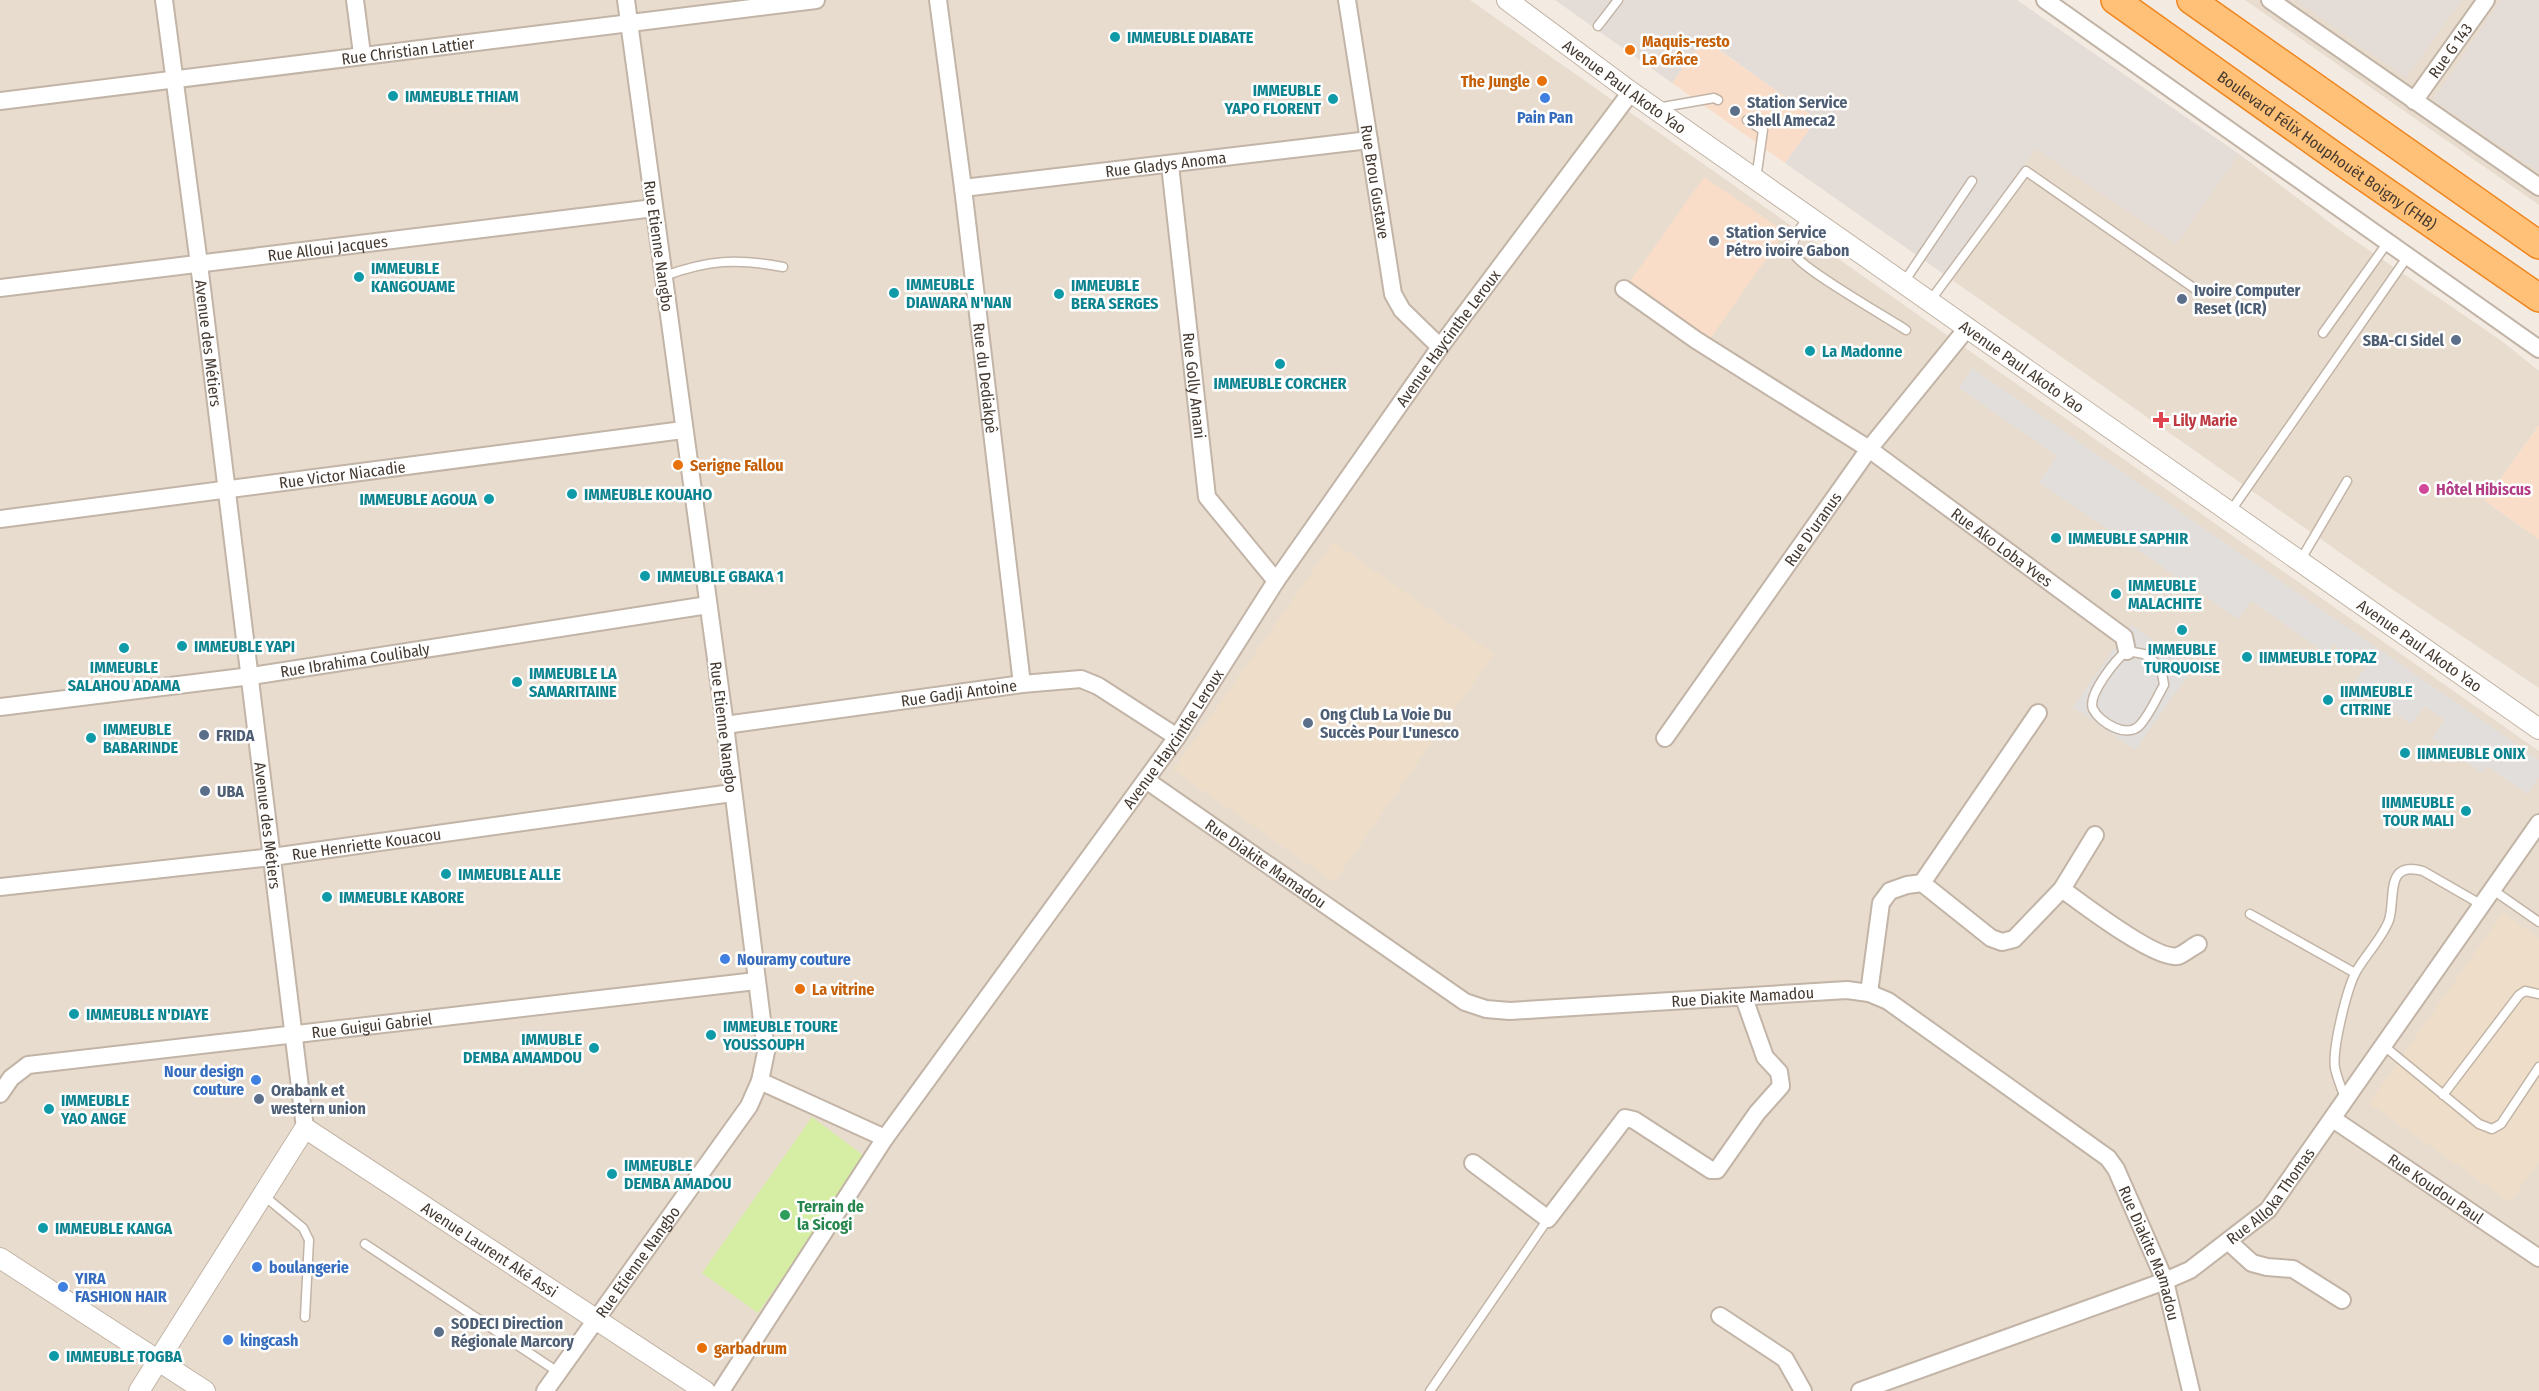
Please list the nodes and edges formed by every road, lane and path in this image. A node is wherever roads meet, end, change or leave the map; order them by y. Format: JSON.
{"nodes":[{"id":1,"x":164,"y":0,"type":"edge"},
{"id":2,"x":355,"y":0,"type":"edge"},
{"id":3,"x":626,"y":0,"type":"edge"},
{"id":4,"x":816,"y":0,"type":"edge"},
{"id":5,"x":938,"y":0,"type":"edge"},
{"id":6,"x":1347,"y":0,"type":"edge"},
{"id":7,"x":1507,"y":0,"type":"edge"},
{"id":8,"x":1618,"y":0,"type":"edge"},
{"id":9,"x":2044,"y":0,"type":"edge"},
{"id":10,"x":2115,"y":0,"type":"edge"},
{"id":11,"x":2191,"y":0,"type":"edge"},
{"id":12,"x":2270,"y":0,"type":"edge"},
{"id":13,"x":2486,"y":0,"type":"edge"},
{"id":14,"x":629,"y":23,"type":"junction"},
{"id":15,"x":1598,"y":26,"type":"dead end"},
{"id":16,"x":362,"y":54,"type":"junction"},
{"id":17,"x":174,"y":78,"type":"junction"},
{"id":18,"x":1631,"y":92,"type":"junction"},
{"id":19,"x":1718,"y":100,"type":"dead end"},
{"id":20,"x":0,"y":101,"type":"edge"},
{"id":21,"x":2414,"y":101,"type":"junction"},
{"id":22,"x":1655,"y":109,"type":"junction"},
{"id":23,"x":1747,"y":120,"type":"dead end"},
{"id":24,"x":1369,"y":140,"type":"junction"},
{"id":25,"x":1170,"y":165,"type":"junction"},
{"id":26,"x":1756,"y":180,"type":"junction"},
{"id":27,"x":1972,"y":180,"type":"dead end"},
{"id":28,"x":2539,"y":187,"type":"edge"},
{"id":29,"x":963,"y":188,"type":"junction"},
{"id":30,"x":654,"y":208,"type":"junction"},
{"id":31,"x":1808,"y":216,"type":"junction"},
{"id":32,"x":2388,"y":243,"type":"junction"},
{"id":33,"x":2539,"y":245,"type":"edge"},
{"id":34,"x":2408,"y":256,"type":"junction"},
{"id":35,"x":199,"y":264,"type":"junction"},
{"id":36,"x":783,"y":267,"type":"dead end"},
{"id":37,"x":663,"y":276,"type":"junction"},
{"id":38,"x":1904,"y":283,"type":"junction"},
{"id":39,"x":0,"y":288,"type":"edge"},
{"id":40,"x":1624,"y":289,"type":"dead end"},
{"id":41,"x":2198,"y":291,"type":"dead end"},
{"id":42,"x":2539,"y":298,"type":"edge"},
{"id":43,"x":1930,"y":301,"type":"junction"},
{"id":44,"x":1968,"y":327,"type":"junction"},
{"id":45,"x":1906,"y":330,"type":"dead end"},
{"id":46,"x":2323,"y":333,"type":"dead end"},
{"id":47,"x":1440,"y":347,"type":"junction"},
{"id":48,"x":2539,"y":349,"type":"edge"},
{"id":49,"x":683,"y":430,"type":"junction"},
{"id":50,"x":1869,"y":449,"type":"junction"},
{"id":51,"x":2347,"y":482,"type":"dead end"},
{"id":52,"x":226,"y":489,"type":"junction"},
{"id":53,"x":2230,"y":512,"type":"junction"},
{"id":54,"x":0,"y":519,"type":"edge"},
{"id":55,"x":2299,"y":561,"type":"junction"},
{"id":56,"x":1276,"y":581,"type":"junction"},
{"id":57,"x":708,"y":605,"type":"junction"},
{"id":58,"x":2127,"y":651,"type":"junction"},
{"id":59,"x":251,"y":676,"type":"junction"},
{"id":60,"x":1022,"y":684,"type":"junction"},
{"id":61,"x":0,"y":707,"type":"edge"},
{"id":62,"x":2038,"y":713,"type":"dead end"},
{"id":63,"x":725,"y":725,"type":"junction"},
{"id":64,"x":2539,"y":729,"type":"edge"},
{"id":65,"x":1177,"y":736,"type":"junction"},
{"id":66,"x":1665,"y":738,"type":"dead end"},
{"id":67,"x":1146,"y":780,"type":"junction"},
{"id":68,"x":732,"y":793,"type":"junction"},
{"id":69,"x":2539,"y":823,"type":"edge"},
{"id":70,"x":2095,"y":835,"type":"dead end"},
{"id":71,"x":272,"y":857,"type":"junction"},
{"id":72,"x":1922,"y":883,"type":"junction"},
{"id":73,"x":0,"y":887,"type":"edge"},
{"id":74,"x":2062,"y":889,"type":"junction"},
{"id":75,"x":2493,"y":890,"type":"junction"},
{"id":76,"x":2482,"y":905,"type":"junction"},
{"id":77,"x":2250,"y":914,"type":"dead end"},
{"id":78,"x":2539,"y":921,"type":"edge"},
{"id":79,"x":2198,"y":944,"type":"dead end"},
{"id":80,"x":2355,"y":973,"type":"junction"},
{"id":81,"x":756,"y":981,"type":"junction"},
{"id":82,"x":1869,"y":993,"type":"junction"},
{"id":83,"x":2539,"y":994,"type":"edge"},
{"id":84,"x":1744,"y":998,"type":"junction"},
{"id":85,"x":294,"y":1035,"type":"junction"},
{"id":86,"x":2384,"y":1046,"type":"junction"},
{"id":87,"x":2539,"y":1067,"type":"edge"},
{"id":88,"x":760,"y":1081,"type":"junction"},
{"id":89,"x":0,"y":1094,"type":"edge"},
{"id":90,"x":2443,"y":1095,"type":"junction"},
{"id":91,"x":2346,"y":1101,"type":"junction"},
{"id":92,"x":2333,"y":1119,"type":"junction"},
{"id":93,"x":305,"y":1128,"type":"junction"},
{"id":94,"x":885,"y":1138,"type":"junction"},
{"id":95,"x":1473,"y":1163,"type":"dead end"},
{"id":96,"x":262,"y":1195,"type":"junction"},
{"id":97,"x":1548,"y":1220,"type":"junction"},
{"id":98,"x":2229,"y":1242,"type":"junction"},
{"id":99,"x":365,"y":1244,"type":"dead end"},
{"id":100,"x":0,"y":1258,"type":"edge"},
{"id":101,"x":2539,"y":1258,"type":"edge"},
{"id":102,"x":2165,"y":1281,"type":"junction"},
{"id":103,"x":2342,"y":1300,"type":"dead end"},
{"id":104,"x":1720,"y":1316,"type":"dead end"},
{"id":105,"x":305,"y":1317,"type":"dead end"},
{"id":106,"x":598,"y":1318,"type":"junction"},
{"id":107,"x":157,"y":1360,"type":"junction"},
{"id":108,"x":558,"y":1372,"type":"junction"},
{"id":109,"x":139,"y":1391,"type":"edge"},
{"id":110,"x":205,"y":1391,"type":"edge"},
{"id":111,"x":545,"y":1391,"type":"edge"},
{"id":112,"x":705,"y":1391,"type":"edge"},
{"id":113,"x":721,"y":1391,"type":"edge"},
{"id":114,"x":1430,"y":1391,"type":"edge"},
{"id":115,"x":1803,"y":1391,"type":"edge"},
{"id":116,"x":1860,"y":1391,"type":"edge"},
{"id":117,"x":2192,"y":1391,"type":"edge"}],
"edges":[{"from":1,"to":17,"type":"street","name":"Avenue des Métiers"},
{"from":2,"to":16,"type":"street"},
{"from":3,"to":14,"type":"street","name":"Rue Etienne Nangbo"},
{"from":4,"to":14,"type":"street","name":"Rue Christian Lattier"},
{"from":5,"to":29,"type":"street","name":"Rue du Dediakpê"},
{"from":6,"to":24,"type":"street","name":"Rue Brou Gustave"},
{"from":7,"to":18,"type":"street","name":"Avenue Paul Akoto Yao"},
{"from":8,"to":15,"type":"lane"},
{"from":9,"to":32,"type":"street"},
{"from":10,"to":42,"type":"highway","name":"Boulevard Félix Houphouët Boigny (FHB)"},
{"from":11,"to":33,"type":"highway"},
{"from":12,"to":21,"type":"street"},
{"from":13,"to":21,"type":"street","name":"Rue G 143"},
{"from":14,"to":16,"type":"street","name":"Rue Christian Lattier"},
{"from":14,"to":30,"type":"street","name":"Rue Etienne Nangbo"},
{"from":16,"to":17,"type":"street","name":"Rue Christian Lattier"},
{"from":17,"to":20,"type":"street","name":"Rue Christian Lattier"},
{"from":17,"to":35,"type":"street","name":"Avenue des Métiers"},
{"from":18,"to":22,"type":"street","name":"Avenue Paul Akoto Yao"},
{"from":18,"to":47,"type":"street","name":"Avenue Haycinthe Leroux"},
{"from":19,"to":22,"type":"lane"},
{"from":21,"to":28,"type":"street"},
{"from":22,"to":26,"type":"street","name":"Avenue Paul Akoto Yao"},
{"from":23,"to":26,"type":"lane"},
{"from":24,"to":25,"type":"street","name":"Rue Gladys Anoma"},
{"from":24,"to":47,"type":"street","name":"Rue Brou Gustave"},
{"from":25,"to":29,"type":"street","name":"Rue Gladys Anoma"},
{"from":25,"to":56,"type":"street","name":"Rue Golly Amani"},
{"from":26,"to":31,"type":"street","name":"Avenue Paul Akoto Yao"},
{"from":27,"to":38,"type":"lane"},
{"from":29,"to":60,"type":"street","name":"Rue du Dediakpê"},
{"from":30,"to":35,"type":"street","name":"Rue Alloui Jacques"},
{"from":30,"to":37,"type":"street","name":"Rue Etienne Nangbo"},
{"from":31,"to":38,"type":"street","name":"Avenue Paul Akoto Yao"},
{"from":31,"to":45,"type":"lane"},
{"from":32,"to":34,"type":"street"},
{"from":32,"to":46,"type":"lane"},
{"from":34,"to":48,"type":"street"},
{"from":34,"to":53,"type":"lane"},
{"from":35,"to":39,"type":"street","name":"Rue Alloui Jacques"},
{"from":35,"to":52,"type":"street","name":"Avenue des Métiers"},
{"from":36,"to":37,"type":"lane"},
{"from":37,"to":49,"type":"street","name":"Rue Etienne Nangbo"},
{"from":38,"to":43,"type":"street","name":"Avenue Paul Akoto Yao"},
{"from":40,"to":50,"type":"street","name":"Rue Ako Loba Yves"},
{"from":41,"to":43,"type":"lane"},
{"from":43,"to":44,"type":"street","name":"Avenue Paul Akoto Yao"},
{"from":44,"to":50,"type":"street","name":"Rue D'uranus"},
{"from":44,"to":53,"type":"street","name":"Avenue Paul Akoto Yao"},
{"from":47,"to":56,"type":"street","name":"Avenue Haycinthe Leroux"},
{"from":49,"to":52,"type":"street","name":"Rue Victor Niacadie"},
{"from":49,"to":57,"type":"street","name":"Rue Etienne Nangbo"},
{"from":50,"to":58,"type":"street","name":"Rue Ako Loba Yves"},
{"from":50,"to":66,"type":"street","name":"Rue D'uranus"},
{"from":51,"to":55,"type":"lane"},
{"from":52,"to":54,"type":"street","name":"Rue Victor Niacadie"},
{"from":52,"to":59,"type":"street","name":"Avenue des Métiers"},
{"from":53,"to":55,"type":"street","name":"Avenue Paul Akoto Yao"},
{"from":55,"to":64,"type":"street","name":"Avenue Paul Akoto Yao"},
{"from":56,"to":65,"type":"street","name":"Avenue Haycinthe Leroux"},
{"from":57,"to":59,"type":"street","name":"Rue Ibrahima Coulibaly"},
{"from":57,"to":63,"type":"street","name":"Rue Etienne Nangbo"},
{"from":58,"to":58,"type":"lane"},
{"from":59,"to":61,"type":"street","name":"Rue Ibrahima Coulibaly"},
{"from":59,"to":71,"type":"street","name":"Avenue des Métiers"},
{"from":60,"to":63,"type":"street","name":"Rue Gadji Antoine"},
{"from":60,"to":65,"type":"street","name":"Rue Gadji Antoine"},
{"from":62,"to":72,"type":"street"},
{"from":63,"to":68,"type":"street","name":"Rue Etienne Nangbo"},
{"from":65,"to":67,"type":"street","name":"Avenue Haycinthe Leroux"},
{"from":67,"to":84,"type":"street","name":"Rue Diakite Mamadou"},
{"from":67,"to":94,"type":"street","name":"Avenue Haycinthe Leroux"},
{"from":68,"to":71,"type":"street","name":"Rue Henriette Kouacou"},
{"from":68,"to":81,"type":"street","name":"Rue Etienne Nangbo"},
{"from":69,"to":75,"type":"street","name":"Rue Alloka Thomas"},
{"from":70,"to":74,"type":"street"},
{"from":71,"to":73,"type":"street","name":"Rue Henriette Kouacou"},
{"from":71,"to":85,"type":"street","name":"Avenue des Métiers"},
{"from":72,"to":74,"type":"street"},
{"from":72,"to":82,"type":"street"},
{"from":74,"to":79,"type":"street"},
{"from":75,"to":76,"type":"street","name":"Rue Alloka Thomas"},
{"from":75,"to":78,"type":"lane"},
{"from":76,"to":80,"type":"lane"},
{"from":76,"to":86,"type":"street","name":"Rue Alloka Thomas"},
{"from":77,"to":80,"type":"lane"},
{"from":80,"to":91,"type":"lane"},
{"from":81,"to":85,"type":"street","name":"Rue Guigui Gabriel"},
{"from":81,"to":88,"type":"street","name":"Rue Etienne Nangbo"},
{"from":82,"to":84,"type":"street","name":"Rue Diakite Mamadou"},
{"from":82,"to":102,"type":"street","name":"Rue Diakite Mamadou"},
{"from":83,"to":90,"type":"lane"},
{"from":84,"to":97,"type":"street"},
{"from":85,"to":89,"type":"street","name":"Rue Guigui Gabriel"},
{"from":85,"to":93,"type":"street","name":"Avenue des Métiers"},
{"from":86,"to":90,"type":"lane"},
{"from":86,"to":91,"type":"street","name":"Rue Alloka Thomas"},
{"from":87,"to":90,"type":"lane"},
{"from":88,"to":94,"type":"street"},
{"from":88,"to":106,"type":"street","name":"Rue Etienne Nangbo"},
{"from":91,"to":92,"type":"street","name":"Rue Alloka Thomas"},
{"from":92,"to":98,"type":"street","name":"Rue Alloka Thomas"},
{"from":92,"to":101,"type":"street","name":"Rue Koudou Paul"},
{"from":93,"to":96,"type":"street"},
{"from":93,"to":106,"type":"street","name":"Avenue Laurent Aké Assi"},
{"from":94,"to":113,"type":"street","name":"Avenue Haycinthe Leroux"},
{"from":95,"to":97,"type":"street"},
{"from":96,"to":105,"type":"lane"},
{"from":96,"to":107,"type":"street"},
{"from":97,"to":114,"type":"lane"},
{"from":98,"to":102,"type":"street","name":"Rue Alloka Thomas"},
{"from":98,"to":103,"type":"street"},
{"from":99,"to":108,"type":"lane"},
{"from":100,"to":107,"type":"street"},
{"from":102,"to":116,"type":"street","name":"Rue Alloka Thomas"},
{"from":102,"to":117,"type":"street","name":"Rue Diakite Mamadou"},
{"from":104,"to":115,"type":"street"},
{"from":106,"to":108,"type":"street","name":"Rue Etienne Nangbo"},
{"from":106,"to":112,"type":"street","name":"Avenue Laurent Aké Assi"},
{"from":107,"to":109,"type":"street"},
{"from":107,"to":110,"type":"street"},
{"from":108,"to":111,"type":"street","name":"Rue Etienne Nangbo"}]}
